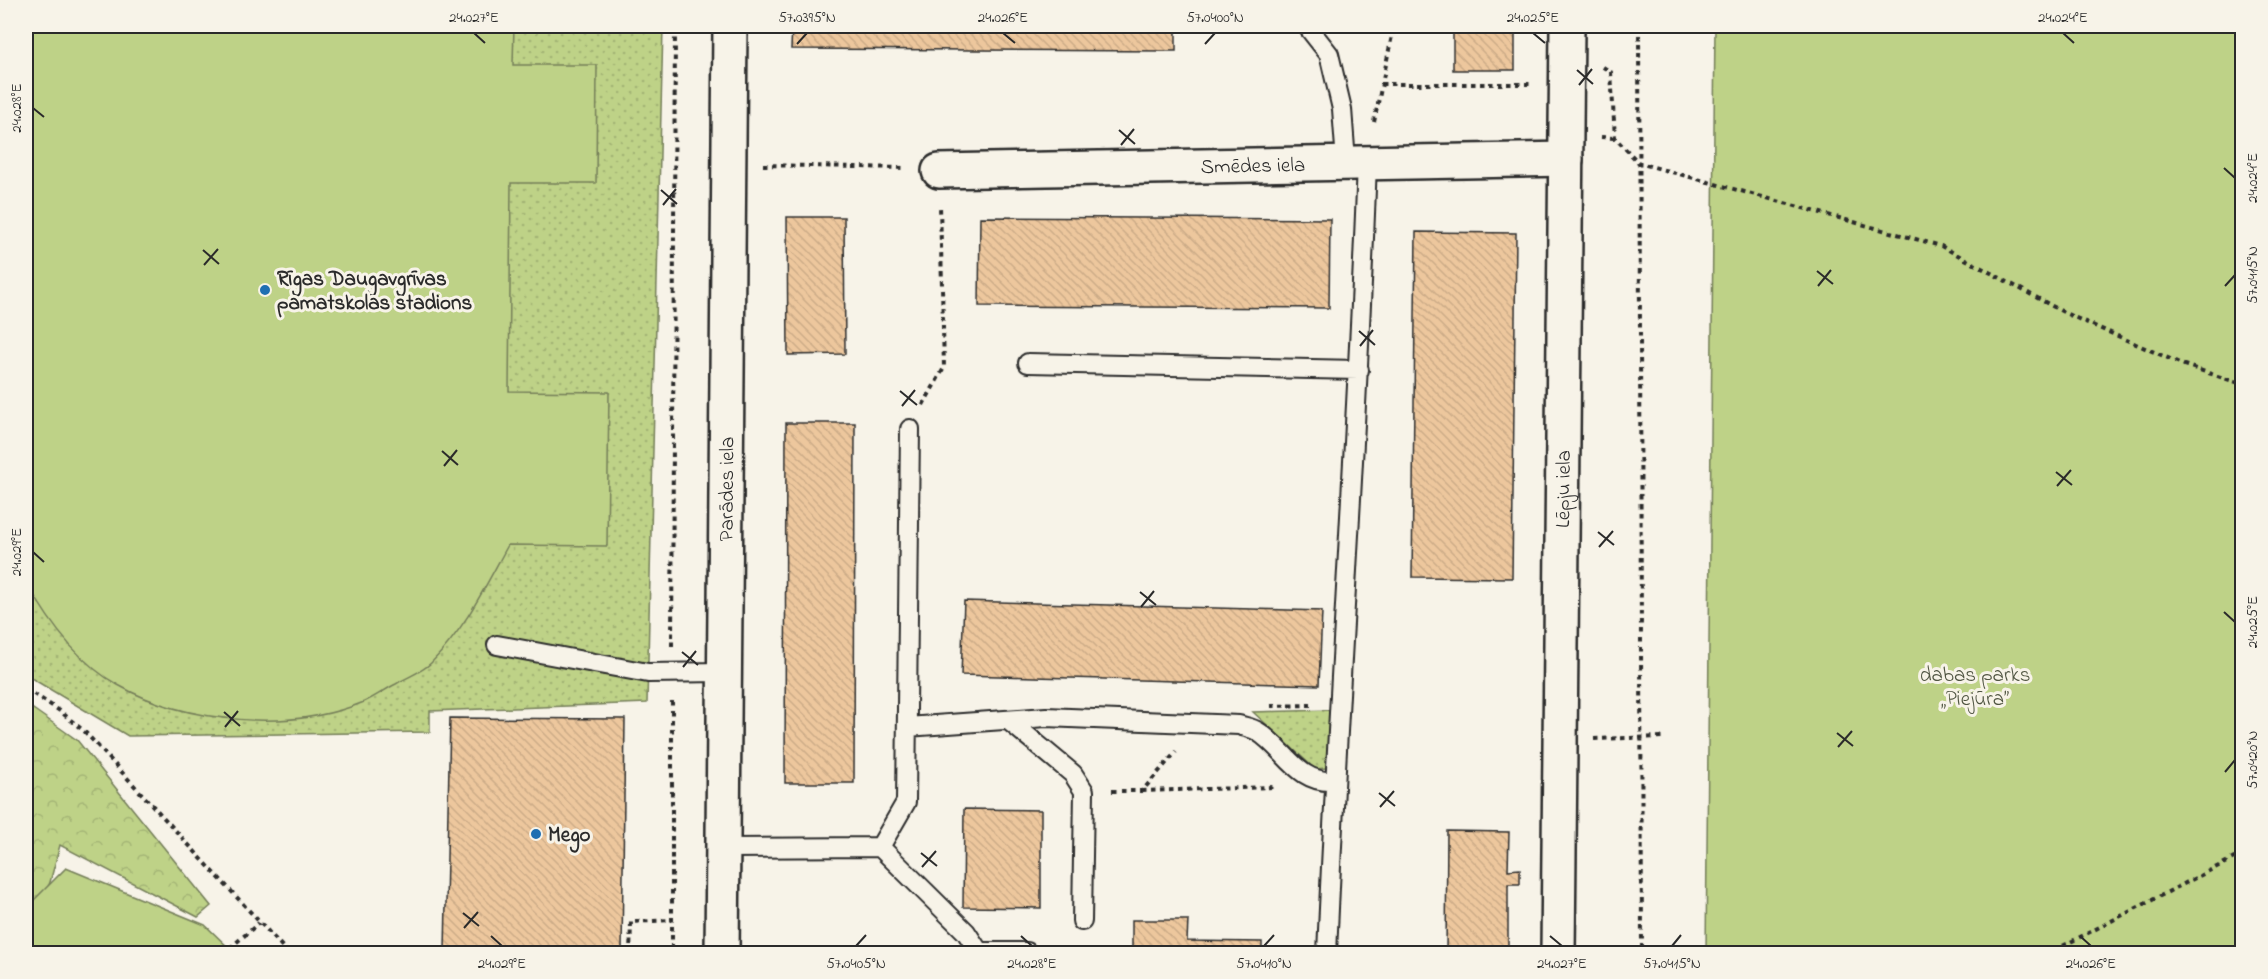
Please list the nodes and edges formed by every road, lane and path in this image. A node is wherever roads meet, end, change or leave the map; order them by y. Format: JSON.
{"nodes":[{"id":1,"x":675,"y":26,"type":"edge"},
{"id":2,"x":730,"y":26,"type":"edge"},
{"id":3,"x":1307,"y":26,"type":"edge"},
{"id":4,"x":1394,"y":26,"type":"edge"},
{"id":5,"x":1567,"y":26,"type":"edge"},
{"id":6,"x":1639,"y":26,"type":"edge"},
{"id":7,"x":1381,"y":84,"type":"junction"},
{"id":8,"x":1566,"y":85,"type":"junction"},
{"id":9,"x":1615,"y":138,"type":"dead end"},
{"id":10,"x":1566,"y":159,"type":"junction"},
{"id":11,"x":1356,"y":161,"type":"junction"},
{"id":12,"x":1639,"y":163,"type":"junction"},
{"id":13,"x":729,"y":164,"type":"junction"},
{"id":14,"x":939,"y":171,"type":"junction"},
{"id":15,"x":1028,"y":363,"type":"dead end"},
{"id":16,"x":1359,"y":370,"type":"junction"},
{"id":17,"x":2242,"y":384,"type":"edge"},
{"id":18,"x":910,"y":429,"type":"joint"},
{"id":19,"x":497,"y":645,"type":"dead end"},
{"id":20,"x":723,"y":672,"type":"junction"},
{"id":21,"x":672,"y":673,"type":"junction"},
{"id":22,"x":26,"y":689,"type":"edge"},
{"id":23,"x":1008,"y":720,"type":"junction"},
{"id":24,"x":1200,"y":723,"type":"junction"},
{"id":25,"x":907,"y":727,"type":"junction"},
{"id":26,"x":1665,"y":737,"type":"dead end"},
{"id":27,"x":1607,"y":738,"type":"dead end"},
{"id":28,"x":1641,"y":739,"type":"junction"},
{"id":29,"x":1308,"y":777,"type":"junction"},
{"id":30,"x":1334,"y":781,"type":"junction"},
{"id":31,"x":1084,"y":791,"type":"junction"},
{"id":32,"x":1142,"y":791,"type":"junction"},
{"id":33,"x":880,"y":847,"type":"junction"},
{"id":34,"x":722,"y":848,"type":"junction"},
{"id":35,"x":2242,"y":854,"type":"edge"},
{"id":36,"x":672,"y":920,"type":"junction"},
{"id":37,"x":1082,"y":921,"type":"dead end"},
{"id":38,"x":259,"y":922,"type":"junction"},
{"id":39,"x":1027,"y":952,"type":"dead end"},
{"id":40,"x":223,"y":954,"type":"edge"},
{"id":41,"x":289,"y":954,"type":"edge"},
{"id":42,"x":630,"y":954,"type":"edge"},
{"id":43,"x":672,"y":954,"type":"edge"},
{"id":44,"x":722,"y":954,"type":"edge"},
{"id":45,"x":1327,"y":954,"type":"edge"},
{"id":46,"x":1558,"y":954,"type":"edge"},
{"id":47,"x":1642,"y":954,"type":"edge"},
{"id":48,"x":2047,"y":954,"type":"edge"}],
"edges":[{"from":1,"to":21,"type":"path"},
{"from":2,"to":13,"type":"street","name":"Parādes iela"},
{"from":3,"to":11,"type":"lane"},
{"from":4,"to":7,"type":"path"},
{"from":5,"to":8,"type":"street","name":"Lēpju iela"},
{"from":6,"to":12,"type":"path"},
{"from":7,"to":8,"type":"path"},
{"from":7,"to":11,"type":"path"},
{"from":8,"to":10,"type":"street","name":"Lēpju iela"},
{"from":9,"to":12,"type":"path"},
{"from":10,"to":11,"type":"street","name":"Smēdes iela"},
{"from":10,"to":46,"type":"street","name":"Lēpju iela"},
{"from":11,"to":14,"type":"street","name":"Smēdes iela"},
{"from":11,"to":16,"type":"lane"},
{"from":12,"to":17,"type":"path"},
{"from":12,"to":28,"type":"path"},
{"from":13,"to":14,"type":"path"},
{"from":13,"to":20,"type":"street","name":"Parādes iela"},
{"from":14,"to":18,"type":"path"},
{"from":15,"to":16,"type":"lane"},
{"from":16,"to":30,"type":"lane"},
{"from":18,"to":25,"type":"lane"},
{"from":19,"to":21,"type":"lane"},
{"from":20,"to":21,"type":"lane"},
{"from":20,"to":34,"type":"street","name":"Parādes iela"},
{"from":21,"to":36,"type":"path"},
{"from":22,"to":38,"type":"path"},
{"from":23,"to":24,"type":"lane"},
{"from":23,"to":25,"type":"lane"},
{"from":23,"to":31,"type":"lane"},
{"from":24,"to":29,"type":"lane"},
{"from":24,"to":32,"type":"path"},
{"from":25,"to":33,"type":"lane"},
{"from":26,"to":28,"type":"path"},
{"from":27,"to":28,"type":"path"},
{"from":28,"to":47,"type":"path"},
{"from":29,"to":30,"type":"lane"},
{"from":29,"to":32,"type":"path"},
{"from":30,"to":45,"type":"lane"},
{"from":31,"to":32,"type":"path"},
{"from":31,"to":37,"type":"lane"},
{"from":33,"to":34,"type":"lane"},
{"from":33,"to":39,"type":"lane"},
{"from":34,"to":44,"type":"street","name":"Parādes iela"},
{"from":35,"to":48,"type":"path"},
{"from":36,"to":42,"type":"path"},
{"from":36,"to":43,"type":"path"},
{"from":38,"to":40,"type":"path"},
{"from":38,"to":41,"type":"path"}]}
